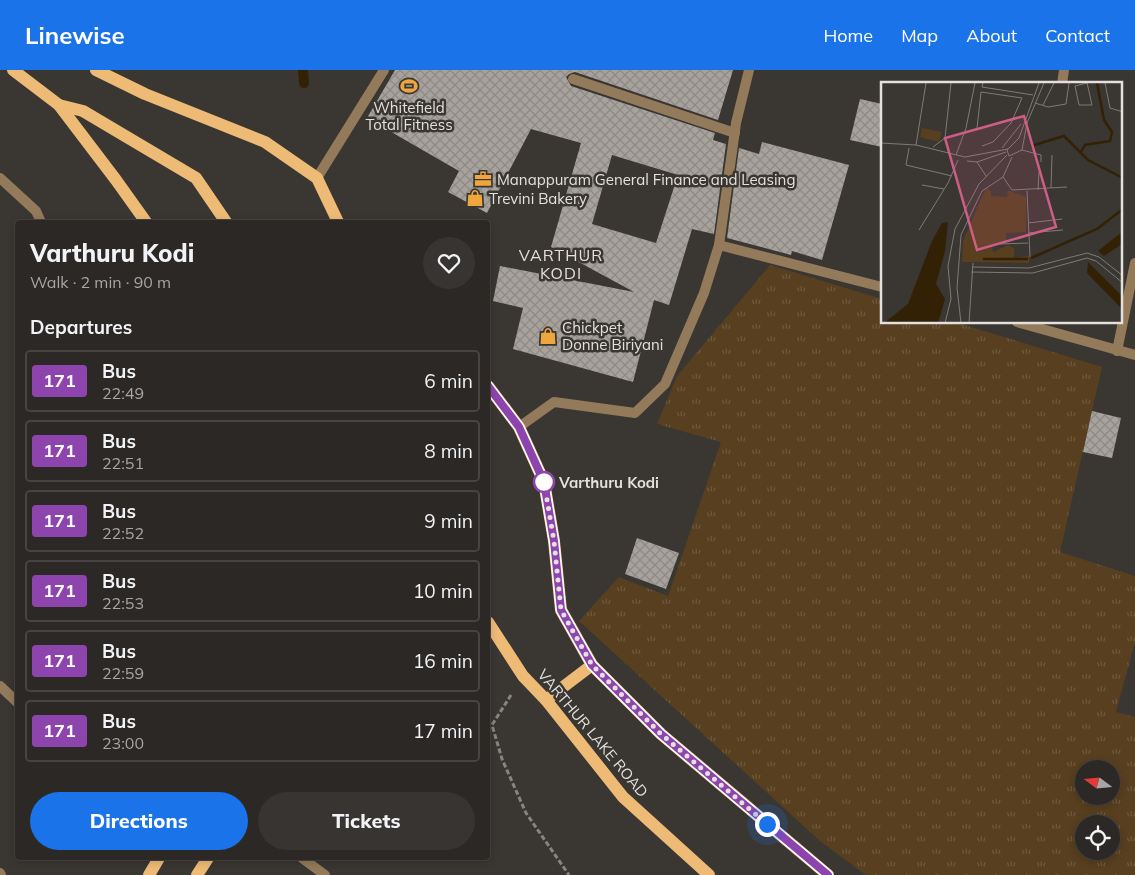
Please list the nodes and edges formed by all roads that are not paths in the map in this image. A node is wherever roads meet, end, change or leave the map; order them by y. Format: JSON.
{"nodes":[{"id":1,"x":12,"y":70,"type":"edge"},
{"id":2,"x":96,"y":70,"type":"edge"},
{"id":3,"x":384,"y":70,"type":"edge"},
{"id":4,"x":749,"y":70,"type":"edge"},
{"id":5,"x":573,"y":79,"type":"dead end"},
{"id":6,"x":59,"y":105,"type":"junction"},
{"id":7,"x":734,"y":132,"type":"junction"},
{"id":8,"x":0,"y":178,"type":"edge"},
{"id":9,"x":317,"y":178,"type":"junction"},
{"id":10,"x":40,"y":220,"type":"edge"},
{"id":11,"x":145,"y":220,"type":"edge"},
{"id":12,"x":225,"y":220,"type":"edge"},
{"id":13,"x":337,"y":220,"type":"edge"},
{"id":14,"x":719,"y":245,"type":"junction"},
{"id":15,"x":1135,"y":263,"type":"edge"},
{"id":16,"x":881,"y":287,"type":"edge"},
{"id":17,"x":1022,"y":324,"type":"edge"},
{"id":18,"x":1117,"y":351,"type":"junction"},
{"id":19,"x":1135,"y":355,"type":"edge"},
{"id":20,"x":490,"y":389,"type":"edge"},
{"id":21,"x":519,"y":427,"type":"junction"},
{"id":22,"x":490,"y":625,"type":"edge"},
{"id":23,"x":592,"y":665,"type":"junction"},
{"id":24,"x":0,"y":686,"type":"edge"},
{"id":25,"x":15,"y":700,"type":"edge"},
{"id":26,"x":546,"y":700,"type":"junction"},
{"id":27,"x":159,"y":860,"type":"edge"},
{"id":28,"x":207,"y":860,"type":"edge"},
{"id":29,"x":305,"y":860,"type":"edge"},
{"id":30,"x":149,"y":875,"type":"edge"},
{"id":31,"x":198,"y":875,"type":"edge"},
{"id":32,"x":326,"y":875,"type":"edge"},
{"id":33,"x":708,"y":875,"type":"edge"},
{"id":34,"x":828,"y":875,"type":"edge"}],
"edges":[{"from":1,"to":6,"type":"main road"},
{"from":2,"to":9,"type":"main road"},
{"from":3,"to":9,"type":"street"},
{"from":4,"to":7,"type":"street"},
{"from":5,"to":7,"type":"street"},
{"from":6,"to":11,"type":"main road"},
{"from":6,"to":12,"type":"main road"},
{"from":7,"to":14,"type":"street"},
{"from":8,"to":10,"type":"street"},
{"from":9,"to":13,"type":"main road"},
{"from":14,"to":16,"type":"street"},
{"from":14,"to":21,"type":"street"},
{"from":15,"to":18,"type":"street"},
{"from":17,"to":18,"type":"street"},
{"from":18,"to":19,"type":"street"},
{"from":20,"to":21,"type":"main road"},
{"from":21,"to":23,"type":"main road"},
{"from":22,"to":26,"type":"main road","name":"VARTHUR LAKE ROAD"},
{"from":23,"to":26,"type":"main road"},
{"from":23,"to":34,"type":"main road"},
{"from":24,"to":25,"type":"street"},
{"from":26,"to":33,"type":"main road","name":"VARTHUR LAKE ROAD"},
{"from":27,"to":30,"type":"main road"},
{"from":28,"to":31,"type":"main road"},
{"from":29,"to":32,"type":"street"}]}
